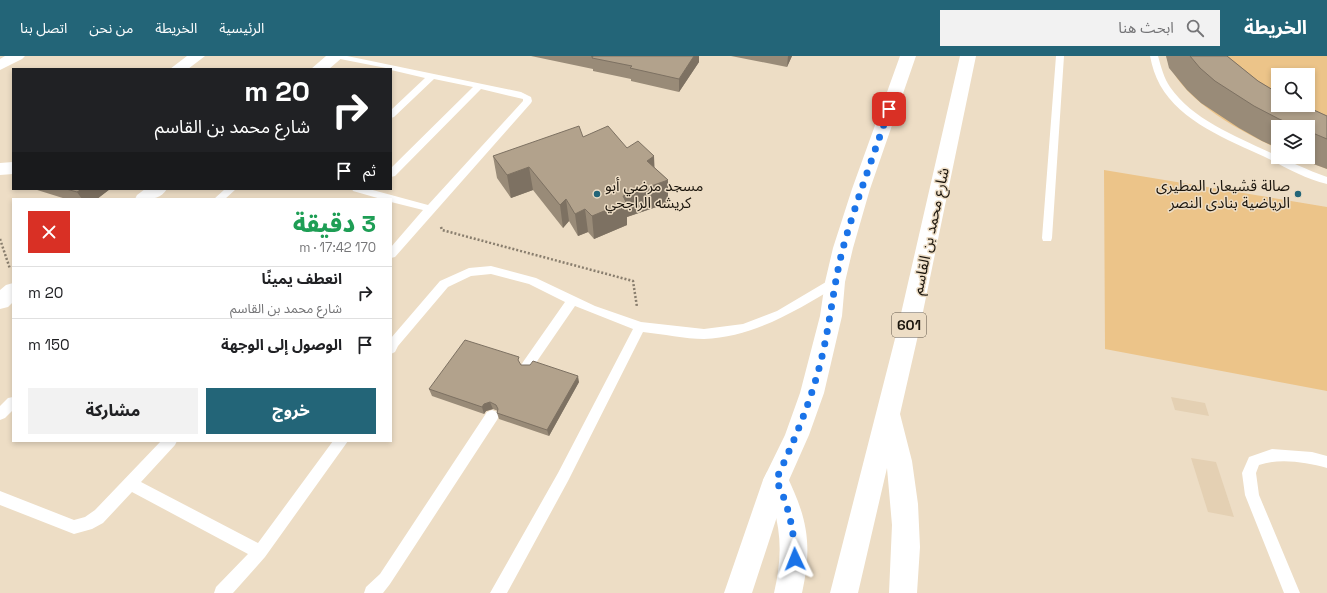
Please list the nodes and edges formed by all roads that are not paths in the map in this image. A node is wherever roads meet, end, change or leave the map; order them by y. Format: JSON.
{"nodes":[{"id":1,"x":17,"y":56,"type":"edge"},
{"id":2,"x":197,"y":56,"type":"edge"},
{"id":3,"x":336,"y":56,"type":"edge"},
{"id":4,"x":908,"y":56,"type":"edge"},
{"id":5,"x":968,"y":56,"type":"edge"},
{"id":6,"x":1060,"y":56,"type":"edge"},
{"id":7,"x":1154,"y":56,"type":"edge"},
{"id":8,"x":0,"y":65,"type":"edge"},
{"id":9,"x":179,"y":68,"type":"edge"},
{"id":10,"x":320,"y":68,"type":"edge"},
{"id":11,"x":432,"y":76,"type":"junction"},
{"id":12,"x":479,"y":86,"type":"junction"},
{"id":13,"x":392,"y":113,"type":"edge"},
{"id":14,"x":12,"y":168,"type":"edge"},
{"id":15,"x":0,"y":169,"type":"edge"},
{"id":16,"x":392,"y":173,"type":"edge"},
{"id":17,"x":1327,"y":181,"type":"edge"},
{"id":18,"x":157,"y":190,"type":"edge"},
{"id":19,"x":230,"y":190,"type":"edge"},
{"id":20,"x":374,"y":191,"type":"edge"},
{"id":21,"x":145,"y":198,"type":"edge"},
{"id":22,"x":220,"y":198,"type":"edge"},
{"id":23,"x":430,"y":209,"type":"junction"},
{"id":24,"x":1047,"y":238,"type":"dead end"},
{"id":25,"x":392,"y":253,"type":"edge"},
{"id":26,"x":12,"y":282,"type":"edge"},
{"id":27,"x":835,"y":282,"type":"junction"},
{"id":28,"x":0,"y":300,"type":"edge"},
{"id":29,"x":573,"y":300,"type":"junction"},
{"id":30,"x":640,"y":327,"type":"junction"},
{"id":31,"x":392,"y":346,"type":"edge"},
{"id":32,"x":527,"y":366,"type":"edge"},
{"id":33,"x":12,"y":403,"type":"edge"},
{"id":34,"x":888,"y":413,"type":"junction"},
{"id":35,"x":0,"y":414,"type":"edge"},
{"id":36,"x":492,"y":416,"type":"dead end"},
{"id":37,"x":169,"y":442,"type":"edge"},
{"id":38,"x":340,"y":442,"type":"edge"},
{"id":39,"x":1327,"y":462,"type":"edge"},
{"id":40,"x":776,"y":480,"type":"junction"},
{"id":41,"x":130,"y":484,"type":"junction"},
{"id":42,"x":0,"y":498,"type":"edge"},
{"id":43,"x":260,"y":552,"type":"junction"},
{"id":44,"x":222,"y":593,"type":"edge"},
{"id":45,"x":372,"y":593,"type":"edge"},
{"id":46,"x":498,"y":593,"type":"edge"},
{"id":47,"x":738,"y":593,"type":"edge"},
{"id":48,"x":788,"y":593,"type":"edge"},
{"id":49,"x":844,"y":593,"type":"edge"},
{"id":50,"x":903,"y":593,"type":"edge"},
{"id":51,"x":1292,"y":593,"type":"edge"}],
"edges":[{"from":1,"to":8,"type":"main road"},
{"from":2,"to":9,"type":"main road"},
{"from":3,"to":10,"type":"main road"},
{"from":3,"to":11,"type":"lane"},
{"from":4,"to":27,"type":"main road"},
{"from":5,"to":34,"type":"main road","name":"شارع محمد بن القاسم","number":"601"},
{"from":6,"to":24,"type":"lane"},
{"from":7,"to":17,"type":"lane"},
{"from":11,"to":12,"type":"lane"},
{"from":11,"to":13,"type":"lane"},
{"from":12,"to":16,"type":"lane"},
{"from":12,"to":23,"type":"lane"},
{"from":14,"to":15,"type":"main road"},
{"from":18,"to":21,"type":"main road"},
{"from":19,"to":22,"type":"lane"},
{"from":20,"to":23,"type":"lane"},
{"from":23,"to":25,"type":"lane"},
{"from":26,"to":28,"type":"main road"},
{"from":27,"to":30,"type":"lane"},
{"from":27,"to":40,"type":"main road"},
{"from":29,"to":30,"type":"lane"},
{"from":29,"to":31,"type":"lane"},
{"from":29,"to":32,"type":"lane"},
{"from":30,"to":46,"type":"lane"},
{"from":33,"to":35,"type":"lane"},
{"from":34,"to":49,"type":"main road","name":"شارع محمد بن القاسم","number":"601"},
{"from":34,"to":50,"type":"main road"},
{"from":36,"to":45,"type":"lane"},
{"from":37,"to":41,"type":"lane"},
{"from":38,"to":43,"type":"lane"},
{"from":39,"to":51,"type":"lane"},
{"from":40,"to":47,"type":"main road"},
{"from":40,"to":48,"type":"main road"},
{"from":41,"to":42,"type":"lane"},
{"from":41,"to":43,"type":"lane"},
{"from":43,"to":44,"type":"lane"}]}
